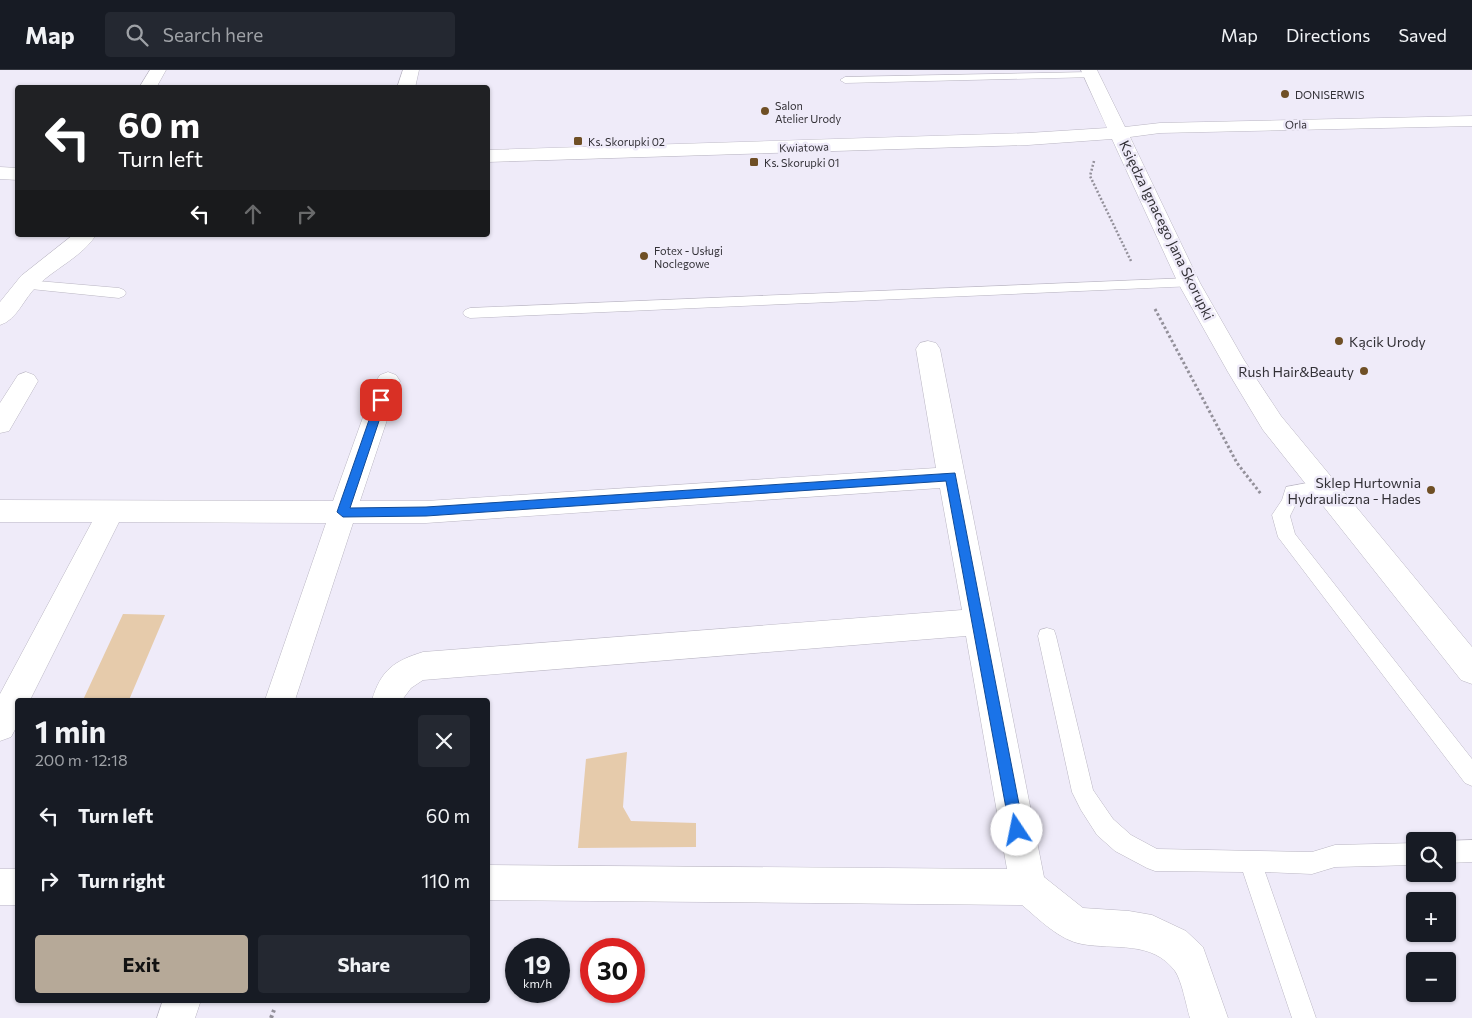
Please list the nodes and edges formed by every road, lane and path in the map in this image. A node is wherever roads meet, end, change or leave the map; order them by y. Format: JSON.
{"nodes":[{"id":1,"x":158,"y":70,"type":"edge"},
{"id":2,"x":411,"y":70,"type":"edge"},
{"id":3,"x":1090,"y":73,"type":"edge"},
{"id":4,"x":845,"y":80,"type":"dead end"},
{"id":5,"x":149,"y":85,"type":"edge"},
{"id":6,"x":407,"y":85,"type":"edge"},
{"id":7,"x":1472,"y":121,"type":"edge"},
{"id":8,"x":1120,"y":133,"type":"junction"},
{"id":9,"x":490,"y":156,"type":"edge"},
{"id":10,"x":1094,"y":161,"type":"dead end"},
{"id":11,"x":0,"y":173,"type":"edge"},
{"id":12,"x":15,"y":174,"type":"edge"},
{"id":13,"x":55,"y":237,"type":"edge"},
{"id":14,"x":84,"y":237,"type":"edge"},
{"id":15,"x":27,"y":283,"type":"junction"},
{"id":16,"x":1189,"y":283,"type":"junction"},
{"id":17,"x":1143,"y":286,"type":"junction"},
{"id":18,"x":119,"y":293,"type":"dead end"},
{"id":19,"x":470,"y":313,"type":"dead end"},
{"id":20,"x":0,"y":317,"type":"edge"},
{"id":21,"x":928,"y":349,"type":"dead end"},
{"id":22,"x":26,"y":381,"type":"dead end"},
{"id":23,"x":388,"y":381,"type":"dead end"},
{"id":24,"x":0,"y":424,"type":"edge"},
{"id":25,"x":951,"y":476,"type":"junction"},
{"id":26,"x":1323,"y":487,"type":"junction"},
{"id":27,"x":0,"y":511,"type":"edge"},
{"id":28,"x":111,"y":512,"type":"junction"},
{"id":29,"x":343,"y":512,"type":"junction"},
{"id":30,"x":1281,"y":515,"type":"junction"},
{"id":31,"x":978,"y":622,"type":"junction"},
{"id":32,"x":1047,"y":636,"type":"dead end"},
{"id":33,"x":1472,"y":670,"type":"edge"},
{"id":34,"x":281,"y":698,"type":"edge"},
{"id":35,"x":387,"y":698,"type":"edge"},
{"id":36,"x":0,"y":726,"type":"edge"},
{"id":37,"x":1472,"y":776,"type":"edge"},
{"id":38,"x":1472,"y":851,"type":"edge"},
{"id":39,"x":1456,"y":852,"type":"edge"},
{"id":40,"x":1406,"y":854,"type":"edge"},
{"id":41,"x":1250,"y":862,"type":"junction"},
{"id":42,"x":490,"y":883,"type":"edge"},
{"id":43,"x":0,"y":887,"type":"edge"},
{"id":44,"x":15,"y":887,"type":"edge"},
{"id":45,"x":1028,"y":887,"type":"junction"},
{"id":46,"x":181,"y":1003,"type":"edge"},
{"id":47,"x":274,"y":1010,"type":"dead end"},
{"id":48,"x":176,"y":1018,"type":"edge"},
{"id":49,"x":271,"y":1018,"type":"edge"},
{"id":50,"x":1209,"y":1018,"type":"edge"},
{"id":51,"x":1304,"y":1018,"type":"edge"}],
"edges":[{"from":1,"to":5,"type":"street"},
{"from":2,"to":6,"type":"street"},
{"from":3,"to":4,"type":"lane"},
{"from":3,"to":8,"type":"street","name":"Księdza Ignacego Jana Skorupki"},
{"from":7,"to":8,"type":"street","name":"Orla"},
{"from":8,"to":9,"type":"street","name":"Kwiatowa"},
{"from":8,"to":16,"type":"street","name":"Księdza Ignacego Jana Skorupki"},
{"from":10,"to":17,"type":"path"},
{"from":11,"to":12,"type":"street"},
{"from":13,"to":15,"type":"street"},
{"from":14,"to":15,"type":"street"},
{"from":15,"to":18,"type":"lane"},
{"from":15,"to":20,"type":"street"},
{"from":16,"to":17,"type":"lane"},
{"from":16,"to":26,"type":"street","name":"Księdza Ignacego Jana Skorupki"},
{"from":17,"to":19,"type":"lane"},
{"from":17,"to":30,"type":"path"},
{"from":21,"to":25,"type":"street"},
{"from":22,"to":24,"type":"street"},
{"from":23,"to":29,"type":"street"},
{"from":25,"to":29,"type":"street"},
{"from":25,"to":31,"type":"street"},
{"from":26,"to":30,"type":"lane"},
{"from":26,"to":33,"type":"street","name":"Księdza Ignacego Jana Skorupki"},
{"from":27,"to":28,"type":"street"},
{"from":28,"to":29,"type":"street"},
{"from":28,"to":36,"type":"street"},
{"from":29,"to":34,"type":"street"},
{"from":30,"to":37,"type":"lane"},
{"from":31,"to":35,"type":"street"},
{"from":31,"to":45,"type":"street"},
{"from":32,"to":41,"type":"lane"},
{"from":38,"to":39,"type":"lane"},
{"from":40,"to":41,"type":"lane"},
{"from":41,"to":51,"type":"lane"},
{"from":42,"to":45,"type":"street"},
{"from":43,"to":44,"type":"street"},
{"from":45,"to":50,"type":"street"},
{"from":46,"to":48,"type":"street"},
{"from":47,"to":49,"type":"path"}]}
